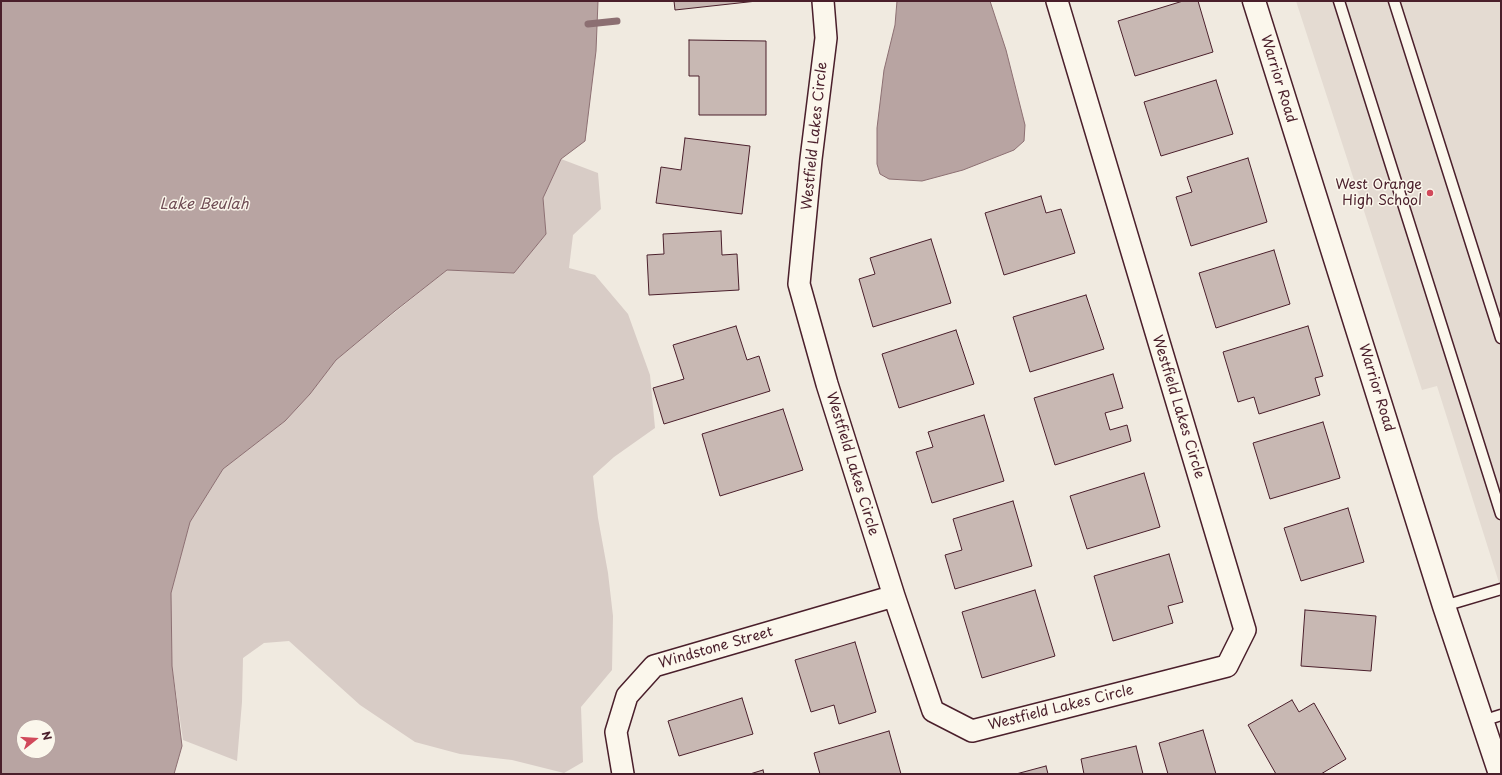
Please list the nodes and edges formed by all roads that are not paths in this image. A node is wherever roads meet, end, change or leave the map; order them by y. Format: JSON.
{"nodes":[{"id":1,"x":823,"y":1,"type":"edge"},
{"id":2,"x":1057,"y":1,"type":"edge"},
{"id":3,"x":1254,"y":1,"type":"edge"},
{"id":4,"x":1339,"y":1,"type":"edge"},
{"id":5,"x":1394,"y":1,"type":"edge"},
{"id":6,"x":1501,"y":338,"type":"edge"},
{"id":7,"x":1501,"y":514,"type":"edge"},
{"id":8,"x":1501,"y":589,"type":"edge"},
{"id":9,"x":894,"y":596,"type":"junction"},
{"id":10,"x":1444,"y":606,"type":"junction"},
{"id":11,"x":1492,"y":718,"type":"edge"},
{"id":12,"x":623,"y":774,"type":"edge"},
{"id":13,"x":1500,"y":774,"type":"edge"}],
"edges":[{"from":1,"to":9,"type":"street","name":"Westfield Lakes Circle"},
{"from":2,"to":9,"type":"street","name":"Westfield Lakes Circle"},
{"from":3,"to":10,"type":"street","name":"Warrior Road"},
{"from":4,"to":7,"type":"lane"},
{"from":5,"to":6,"type":"lane"},
{"from":8,"to":10,"type":"lane"},
{"from":9,"to":12,"type":"street","name":"Windstone Street"},
{"from":10,"to":11,"type":"street","name":"Warrior Road"},
{"from":11,"to":13,"type":"street","name":"Warrior Road"}]}
